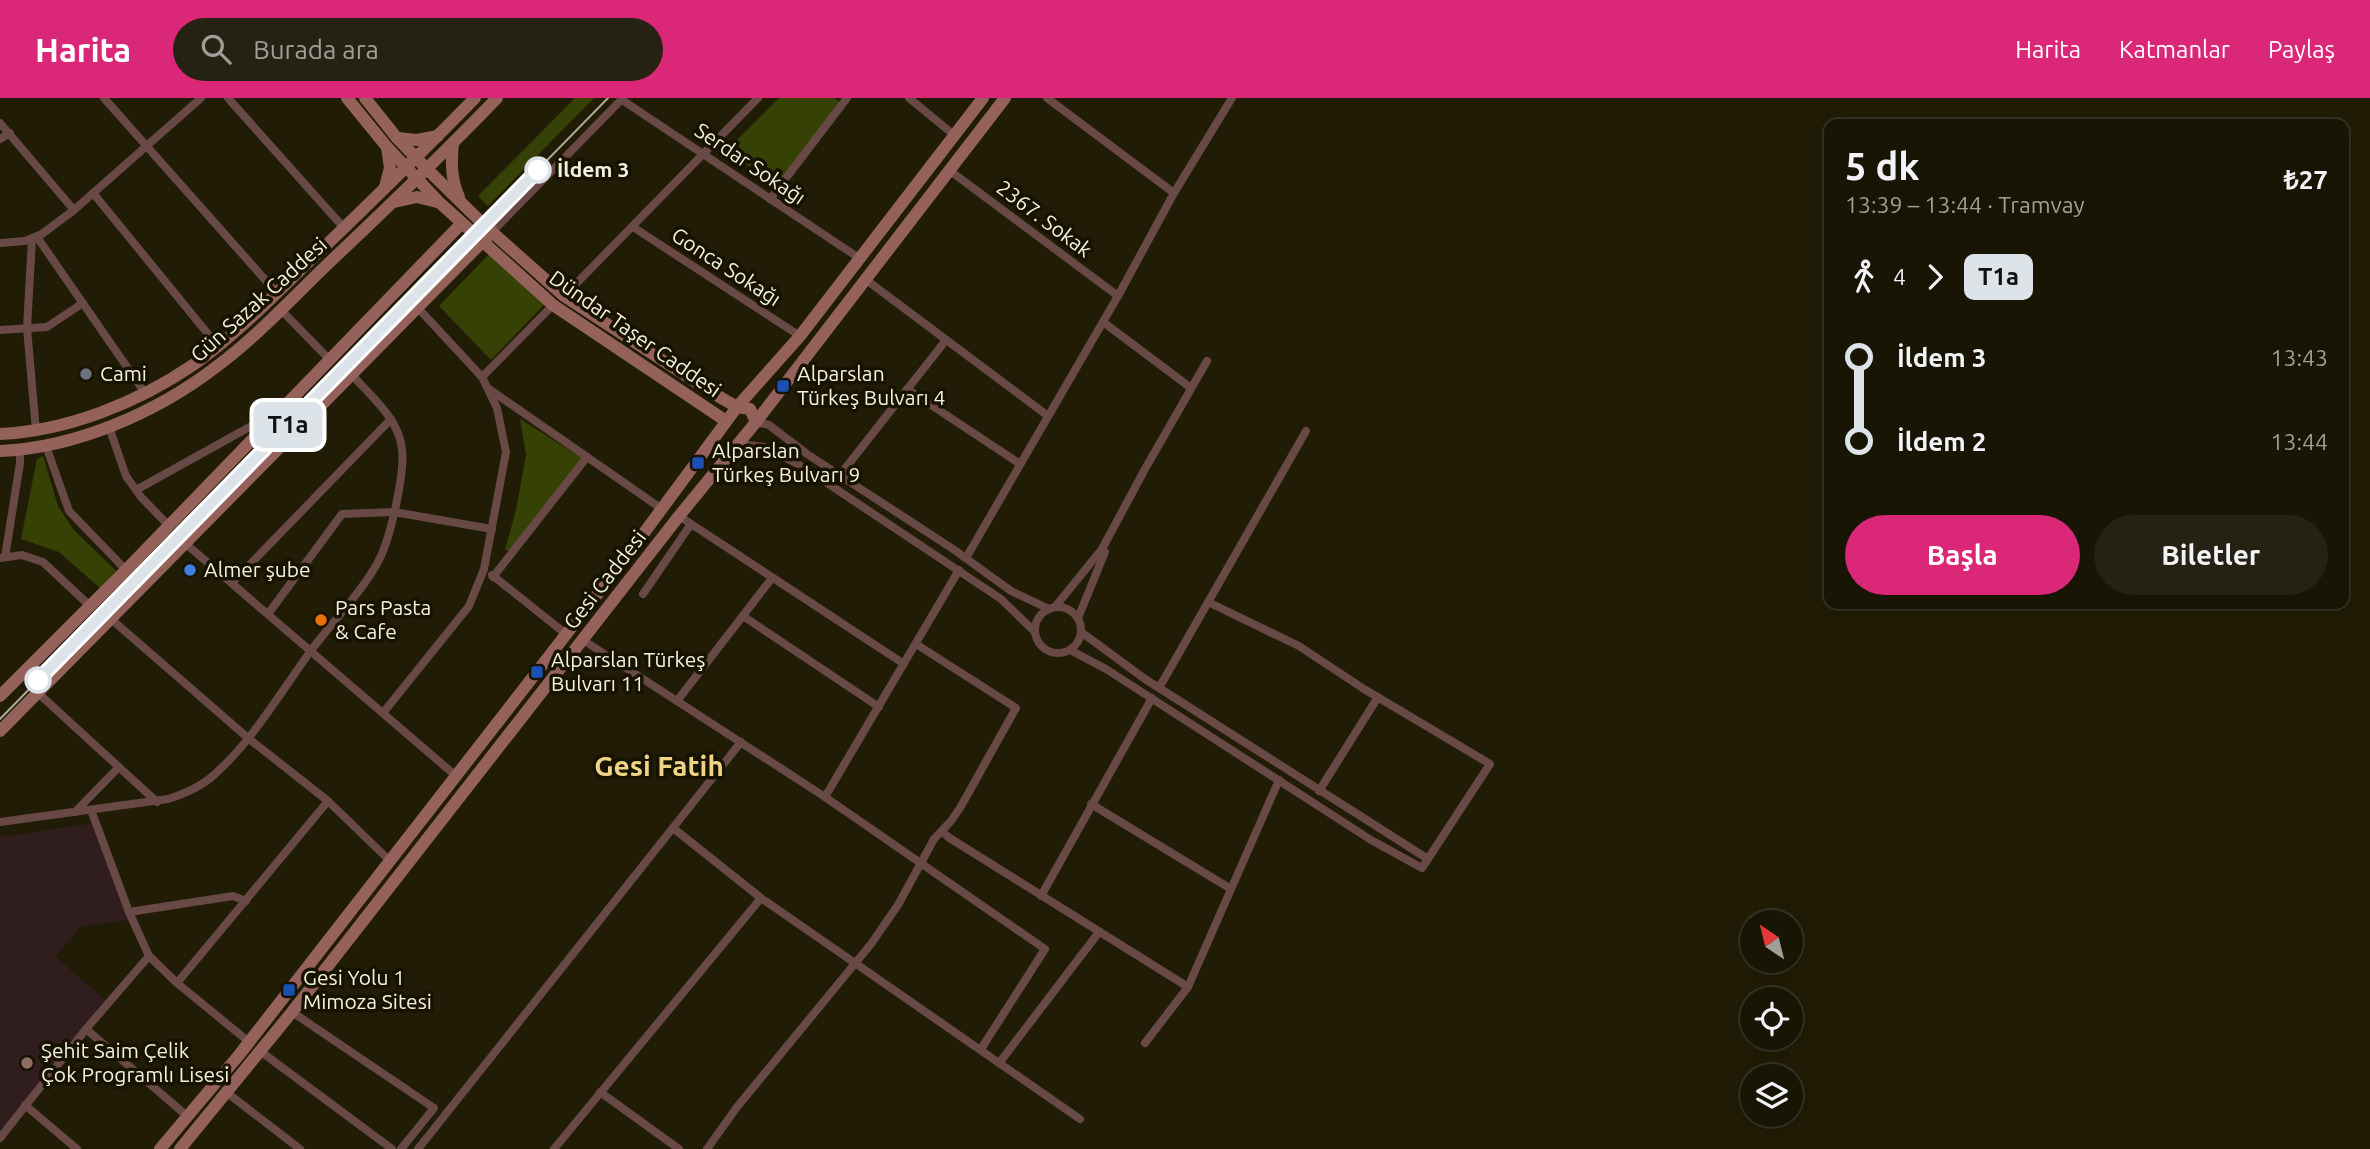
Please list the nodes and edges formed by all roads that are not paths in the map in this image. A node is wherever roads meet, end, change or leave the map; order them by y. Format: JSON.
{"nodes":[{"id":1,"x":104,"y":98,"type":"edge"},
{"id":2,"x":201,"y":98,"type":"edge"},
{"id":3,"x":228,"y":98,"type":"edge"},
{"id":4,"x":347,"y":98,"type":"edge"},
{"id":5,"x":365,"y":98,"type":"edge"},
{"id":6,"x":475,"y":98,"type":"edge"},
{"id":7,"x":497,"y":98,"type":"edge"},
{"id":8,"x":758,"y":98,"type":"edge"},
{"id":9,"x":847,"y":98,"type":"edge"},
{"id":10,"x":909,"y":98,"type":"edge"},
{"id":11,"x":983,"y":98,"type":"edge"},
{"id":12,"x":1006,"y":98,"type":"edge"},
{"id":13,"x":1047,"y":98,"type":"edge"},
{"id":14,"x":1232,"y":98,"type":"edge"},
{"id":15,"x":623,"y":99,"type":"edge"},
{"id":16,"x":0,"y":123,"type":"edge"},
{"id":17,"x":10,"y":133,"type":"junction"},
{"id":18,"x":954,"y":135,"type":"junction"},
{"id":19,"x":438,"y":136,"type":"junction"},
{"id":20,"x":0,"y":139,"type":"edge"},
{"id":21,"x":392,"y":142,"type":"junction"},
{"id":22,"x":453,"y":143,"type":"junction"},
{"id":23,"x":147,"y":146,"type":"junction"},
{"id":24,"x":704,"y":155,"type":"junction"},
{"id":25,"x":416,"y":158,"type":"junction"},
{"id":26,"x":407,"y":168,"type":"junction"},
{"id":27,"x":949,"y":170,"type":"junction"},
{"id":28,"x":422,"y":174,"type":"junction"},
{"id":29,"x":384,"y":190,"type":"junction"},
{"id":30,"x":93,"y":193,"type":"junction"},
{"id":31,"x":1174,"y":193,"type":"junction"},
{"id":32,"x":769,"y":198,"type":"junction"},
{"id":33,"x":460,"y":201,"type":"junction"},
{"id":34,"x":393,"y":202,"type":"junction"},
{"id":35,"x":440,"y":203,"type":"junction"},
{"id":36,"x":74,"y":210,"type":"junction"},
{"id":37,"x":462,"y":223,"type":"junction"},
{"id":38,"x":633,"y":227,"type":"junction"},
{"id":39,"x":344,"y":228,"type":"junction"},
{"id":40,"x":492,"y":232,"type":"junction"},
{"id":41,"x":34,"y":238,"type":"junction"},
{"id":42,"x":482,"y":242,"type":"junction"},
{"id":43,"x":0,"y":243,"type":"edge"},
{"id":44,"x":859,"y":258,"type":"junction"},
{"id":45,"x":865,"y":279,"type":"junction"},
{"id":46,"x":276,"y":292,"type":"junction"},
{"id":47,"x":564,"y":296,"type":"junction"},
{"id":48,"x":1118,"y":296,"type":"junction"},
{"id":49,"x":83,"y":303,"type":"junction"},
{"id":50,"x":553,"y":305,"type":"junction"},
{"id":51,"x":418,"y":308,"type":"junction"},
{"id":52,"x":280,"y":309,"type":"junction"},
{"id":53,"x":1103,"y":322,"type":"junction"},
{"id":54,"x":27,"y":328,"type":"junction"},
{"id":55,"x":0,"y":330,"type":"edge"},
{"id":56,"x":800,"y":336,"type":"junction"},
{"id":57,"x":946,"y":340,"type":"junction"},
{"id":58,"x":217,"y":345,"type":"junction"},
{"id":59,"x":329,"y":359,"type":"junction"},
{"id":60,"x":1207,"y":361,"type":"dead end"},
{"id":61,"x":352,"y":375,"type":"junction"},
{"id":62,"x":482,"y":377,"type":"junction"},
{"id":63,"x":1191,"y":388,"type":"junction"},
{"id":64,"x":489,"y":389,"type":"junction"},
{"id":65,"x":908,"y":389,"type":"junction"},
{"id":66,"x":145,"y":393,"type":"junction"},
{"id":67,"x":737,"y":407,"type":"junction"},
{"id":68,"x":279,"y":411,"type":"junction"},
{"id":69,"x":1048,"y":416,"type":"junction"},
{"id":70,"x":391,"y":419,"type":"junction"},
{"id":71,"x":726,"y":421,"type":"junction"},
{"id":72,"x":756,"y":422,"type":"junction"},
{"id":73,"x":109,"y":427,"type":"junction"},
{"id":74,"x":36,"y":431,"type":"junction"},
{"id":75,"x":1306,"y":431,"type":"dead end"},
{"id":76,"x":0,"y":434,"type":"edge"},
{"id":77,"x":742,"y":440,"type":"junction"},
{"id":78,"x":46,"y":446,"type":"junction"},
{"id":79,"x":20,"y":450,"type":"junction"},
{"id":80,"x":0,"y":451,"type":"edge"},
{"id":81,"x":587,"y":457,"type":"junction"},
{"id":82,"x":1020,"y":464,"type":"junction"},
{"id":83,"x":840,"y":475,"type":"junction"},
{"id":84,"x":136,"y":490,"type":"junction"},
{"id":85,"x":662,"y":509,"type":"junction"},
{"id":86,"x":394,"y":512,"type":"junction"},
{"id":87,"x":679,"y":516,"type":"junction"},
{"id":88,"x":691,"y":524,"type":"junction"},
{"id":89,"x":169,"y":526,"type":"junction"},
{"id":90,"x":1115,"y":527,"type":"junction"},
{"id":91,"x":492,"y":528,"type":"junction"},
{"id":92,"x":186,"y":544,"type":"junction"},
{"id":93,"x":2,"y":557,"type":"edge"},
{"id":94,"x":965,"y":558,"type":"junction"},
{"id":95,"x":484,"y":569,"type":"junction"},
{"id":96,"x":126,"y":570,"type":"junction"},
{"id":97,"x":959,"y":570,"type":"junction"},
{"id":98,"x":494,"y":577,"type":"junction"},
{"id":99,"x":772,"y":578,"type":"junction"},
{"id":100,"x":232,"y":583,"type":"junction"},
{"id":101,"x":643,"y":594,"type":"dead end"},
{"id":102,"x":1208,"y":602,"type":"junction"},
{"id":103,"x":90,"y":606,"type":"junction"},
{"id":104,"x":1052,"y":608,"type":"junction"},
{"id":105,"x":268,"y":614,"type":"junction"},
{"id":106,"x":743,"y":616,"type":"junction"},
{"id":107,"x":1078,"y":618,"type":"junction"},
{"id":108,"x":111,"y":619,"type":"junction"},
{"id":109,"x":1035,"y":632,"type":"junction"},
{"id":110,"x":1081,"y":632,"type":"junction"},
{"id":111,"x":566,"y":634,"type":"junction"},
{"id":112,"x":583,"y":640,"type":"junction"},
{"id":113,"x":916,"y":644,"type":"junction"},
{"id":114,"x":1070,"y":650,"type":"junction"},
{"id":115,"x":311,"y":651,"type":"junction"},
{"id":116,"x":904,"y":664,"type":"junction"},
{"id":117,"x":1159,"y":688,"type":"junction"},
{"id":118,"x":38,"y":693,"type":"junction"},
{"id":119,"x":0,"y":696,"type":"edge"},
{"id":120,"x":1378,"y":697,"type":"junction"},
{"id":121,"x":1152,"y":698,"type":"junction"},
{"id":122,"x":677,"y":701,"type":"junction"},
{"id":123,"x":879,"y":707,"type":"junction"},
{"id":124,"x":383,"y":713,"type":"junction"},
{"id":125,"x":0,"y":731,"type":"edge"},
{"id":126,"x":248,"y":738,"type":"junction"},
{"id":127,"x":741,"y":742,"type":"junction"},
{"id":128,"x":119,"y":767,"type":"junction"},
{"id":129,"x":456,"y":776,"type":"junction"},
{"id":130,"x":1279,"y":780,"type":"junction"},
{"id":131,"x":1319,"y":791,"type":"junction"},
{"id":132,"x":825,"y":797,"type":"junction"},
{"id":133,"x":328,"y":801,"type":"junction"},
{"id":134,"x":157,"y":802,"type":"junction"},
{"id":135,"x":1091,"y":804,"type":"junction"},
{"id":136,"x":91,"y":810,"type":"junction"},
{"id":137,"x":75,"y":812,"type":"junction"},
{"id":138,"x":0,"y":822,"type":"edge"},
{"id":139,"x":673,"y":828,"type":"junction"},
{"id":140,"x":942,"y":831,"type":"junction"},
{"id":141,"x":1428,"y":859,"type":"junction"},
{"id":142,"x":390,"y":861,"type":"junction"},
{"id":143,"x":922,"y":863,"type":"junction"},
{"id":144,"x":1231,"y":889,"type":"junction"},
{"id":145,"x":1041,"y":896,"type":"junction"},
{"id":146,"x":761,"y":898,"type":"junction"},
{"id":147,"x":246,"y":901,"type":"junction"},
{"id":148,"x":129,"y":912,"type":"junction"},
{"id":149,"x":1099,"y":932,"type":"junction"},
{"id":150,"x":149,"y":956,"type":"junction"},
{"id":151,"x":856,"y":962,"type":"junction"},
{"id":152,"x":177,"y":983,"type":"junction"},
{"id":153,"x":1188,"y":987,"type":"junction"},
{"id":154,"x":292,"y":1012,"type":"junction"},
{"id":155,"x":86,"y":1029,"type":"junction"},
{"id":156,"x":249,"y":1042,"type":"junction"},
{"id":157,"x":1145,"y":1042,"type":"dead end"},
{"id":158,"x":981,"y":1049,"type":"junction"},
{"id":159,"x":260,"y":1051,"type":"junction"},
{"id":160,"x":1000,"y":1062,"type":"junction"},
{"id":161,"x":226,"y":1092,"type":"junction"},
{"id":162,"x":600,"y":1092,"type":"junction"},
{"id":163,"x":25,"y":1105,"type":"junction"},
{"id":164,"x":187,"y":1116,"type":"junction"},
{"id":165,"x":1080,"y":1119,"type":"dead end"},
{"id":166,"x":0,"y":1138,"type":"edge"},
{"id":167,"x":423,"y":1147,"type":"edge"},
{"id":168,"x":77,"y":1149,"type":"edge"},
{"id":169,"x":160,"y":1149,"type":"edge"},
{"id":170,"x":180,"y":1149,"type":"edge"},
{"id":171,"x":300,"y":1149,"type":"edge"},
{"id":172,"x":392,"y":1149,"type":"edge"},
{"id":173,"x":401,"y":1149,"type":"edge"},
{"id":174,"x":554,"y":1149,"type":"edge"},
{"id":175,"x":679,"y":1149,"type":"edge"},
{"id":176,"x":707,"y":1149,"type":"edge"}],
"edges":[{"from":1,"to":23,"type":"street"},
{"from":2,"to":23,"type":"street"},
{"from":3,"to":39,"type":"street"},
{"from":4,"to":21,"type":"street","name":"Dündar Taşer Caddesi"},
{"from":5,"to":21,"type":"street","name":"Dündar Taşer Caddesi"},
{"from":6,"to":19,"type":"street","name":"Gün Sazak Caddesi"},
{"from":7,"to":22,"type":"street","name":"Gün Sazak Caddesi"},
{"from":8,"to":24,"type":"street"},
{"from":9,"to":32,"type":"street"},
{"from":10,"to":18,"type":"street"},
{"from":11,"to":18,"type":"street"},
{"from":12,"to":27,"type":"street","name":"Gesi Caddesi"},
{"from":13,"to":31,"type":"street"},
{"from":14,"to":31,"type":"street"},
{"from":15,"to":24,"type":"street","name":"Serdar Sokağı"},
{"from":15,"to":40,"type":"street"},
{"from":16,"to":17,"type":"street"},
{"from":17,"to":20,"type":"street"},
{"from":17,"to":36,"type":"street"},
{"from":18,"to":44,"type":"street"},
{"from":19,"to":21,"type":"street"},
{"from":19,"to":25,"type":"street","name":"Gün Sazak Caddesi"},
{"from":21,"to":25,"type":"street","name":"Dündar Taşer Caddesi"},
{"from":21,"to":26,"type":"street","name":"Dündar Taşer Caddesi"},
{"from":21,"to":29,"type":"street"},
{"from":22,"to":28,"type":"street","name":"Gün Sazak Caddesi"},
{"from":22,"to":33,"type":"street"},
{"from":23,"to":30,"type":"street"},
{"from":23,"to":46,"type":"street"},
{"from":24,"to":32,"type":"street","name":"Serdar Sokağı"},
{"from":24,"to":38,"type":"street"},
{"from":25,"to":26,"type":"street","name":"Gün Sazak Caddesi"},
{"from":25,"to":28,"type":"street","name":"Dündar Taşer Caddesi"},
{"from":26,"to":28,"type":"street","name":"Dündar Taşer Caddesi"},
{"from":26,"to":29,"type":"street","name":"Gün Sazak Caddesi"},
{"from":27,"to":45,"type":"street","name":"Gesi Caddesi"},
{"from":27,"to":48,"type":"street","name":"2367. Sokak"},
{"from":28,"to":33,"type":"street","name":"Dündar Taşer Caddesi"},
{"from":28,"to":34,"type":"street","name":"Gün Sazak Caddesi"},
{"from":28,"to":35,"type":"street","name":"Dündar Taşer Caddesi"},
{"from":29,"to":39,"type":"street","name":"Gün Sazak Caddesi"},
{"from":30,"to":36,"type":"street"},
{"from":30,"to":58,"type":"street"},
{"from":31,"to":48,"type":"street"},
{"from":32,"to":44,"type":"street","name":"Serdar Sokağı"},
{"from":33,"to":40,"type":"street","name":"Dündar Taşer Caddesi"},
{"from":34,"to":35,"type":"street"},
{"from":34,"to":52,"type":"street","name":"Gün Sazak Caddesi"},
{"from":35,"to":37,"type":"street","name":"Dündar Taşer Caddesi"},
{"from":36,"to":41,"type":"street"},
{"from":37,"to":42,"type":"street","name":"Dündar Taşer Caddesi"},
{"from":37,"to":59,"type":"street"},
{"from":38,"to":47,"type":"street"},
{"from":38,"to":56,"type":"street","name":"Gonca Sokağı"},
{"from":39,"to":46,"type":"street","name":"Gün Sazak Caddesi"},
{"from":40,"to":42,"type":"street"},
{"from":40,"to":47,"type":"street","name":"Dündar Taşer Caddesi"},
{"from":41,"to":43,"type":"street"},
{"from":41,"to":49,"type":"street"},
{"from":41,"to":54,"type":"street"},
{"from":42,"to":50,"type":"street","name":"Dündar Taşer Caddesi"},
{"from":42,"to":51,"type":"street"},
{"from":44,"to":56,"type":"street"},
{"from":45,"to":57,"type":"street"},
{"from":45,"to":72,"type":"street","name":"Gesi Caddesi"},
{"from":46,"to":58,"type":"street","name":"Gün Sazak Caddesi"},
{"from":47,"to":67,"type":"street","name":"Dündar Taşer Caddesi"},
{"from":48,"to":53,"type":"street"},
{"from":49,"to":54,"type":"street"},
{"from":49,"to":66,"type":"street"},
{"from":50,"to":62,"type":"street"},
{"from":50,"to":71,"type":"street","name":"Dündar Taşer Caddesi"},
{"from":51,"to":61,"type":"street"},
{"from":51,"to":62,"type":"street"},
{"from":52,"to":59,"type":"street"},
{"from":52,"to":73,"type":"street","name":"Gün Sazak Caddesi"},
{"from":53,"to":63,"type":"street"},
{"from":53,"to":69,"type":"street"},
{"from":54,"to":55,"type":"street"},
{"from":54,"to":74,"type":"street"},
{"from":56,"to":67,"type":"street"},
{"from":57,"to":65,"type":"street"},
{"from":57,"to":69,"type":"street"},
{"from":58,"to":66,"type":"street","name":"Gün Sazak Caddesi"},
{"from":59,"to":68,"type":"street"},
{"from":60,"to":63,"type":"street"},
{"from":61,"to":70,"type":"street"},
{"from":61,"to":92,"type":"street"},
{"from":62,"to":64,"type":"street"},
{"from":63,"to":90,"type":"street"},
{"from":64,"to":81,"type":"street"},
{"from":64,"to":91,"type":"street"},
{"from":65,"to":82,"type":"street"},
{"from":65,"to":83,"type":"street"},
{"from":66,"to":74,"type":"street","name":"Gün Sazak Caddesi"},
{"from":67,"to":71,"type":"street"},
{"from":67,"to":72,"type":"street"},
{"from":68,"to":84,"type":"street"},
{"from":68,"to":89,"type":"street"},
{"from":69,"to":82,"type":"street"},
{"from":70,"to":86,"type":"street"},
{"from":70,"to":100,"type":"street"},
{"from":71,"to":77,"type":"street"},
{"from":71,"to":85,"type":"street","name":"Gesi Caddesi"},
{"from":72,"to":77,"type":"street","name":"Gesi Caddesi"},
{"from":72,"to":83,"type":"street"},
{"from":73,"to":78,"type":"street","name":"Gün Sazak Caddesi"},
{"from":73,"to":84,"type":"street"},
{"from":74,"to":76,"type":"street","name":"Gün Sazak Caddesi"},
{"from":75,"to":102,"type":"street"},
{"from":77,"to":87,"type":"street","name":"Gesi Caddesi"},
{"from":77,"to":97,"type":"street"},
{"from":78,"to":79,"type":"street","name":"Gün Sazak Caddesi"},
{"from":78,"to":96,"type":"street"},
{"from":79,"to":80,"type":"street","name":"Gün Sazak Caddesi"},
{"from":79,"to":93,"type":"street"},
{"from":81,"to":85,"type":"street"},
{"from":81,"to":98,"type":"street"},
{"from":82,"to":94,"type":"street"},
{"from":83,"to":94,"type":"street"},
{"from":84,"to":89,"type":"street"},
{"from":85,"to":111,"type":"street","name":"Gesi Caddesi"},
{"from":86,"to":91,"type":"street"},
{"from":86,"to":105,"type":"street"},
{"from":86,"to":115,"type":"street"},
{"from":87,"to":88,"type":"street"},
{"from":87,"to":112,"type":"street","name":"Gesi Caddesi"},
{"from":88,"to":99,"type":"street"},
{"from":88,"to":101,"type":"street"},
{"from":89,"to":96,"type":"street"},
{"from":90,"to":104,"type":"street"},
{"from":90,"to":107,"type":"street"},
{"from":91,"to":95,"type":"street"},
{"from":92,"to":100,"type":"street"},
{"from":92,"to":108,"type":"street"},
{"from":93,"to":103,"type":"street"},
{"from":94,"to":104,"type":"street"},
{"from":95,"to":98,"type":"street"},
{"from":95,"to":124,"type":"street"},
{"from":96,"to":103,"type":"street"},
{"from":97,"to":109,"type":"street"},
{"from":97,"to":113,"type":"street"},
{"from":98,"to":111,"type":"street"},
{"from":99,"to":106,"type":"street"},
{"from":99,"to":116,"type":"street"},
{"from":100,"to":105,"type":"street"},
{"from":102,"to":117,"type":"street"},
{"from":102,"to":120,"type":"street"},
{"from":103,"to":119,"type":"street"},
{"from":104,"to":107,"type":"street"},
{"from":104,"to":109,"type":"street"},
{"from":105,"to":115,"type":"street"},
{"from":106,"to":122,"type":"street"},
{"from":106,"to":123,"type":"street"},
{"from":107,"to":110,"type":"street"},
{"from":108,"to":118,"type":"street"},
{"from":108,"to":126,"type":"street"},
{"from":109,"to":114,"type":"street"},
{"from":110,"to":114,"type":"street"},
{"from":110,"to":117,"type":"street"},
{"from":111,"to":129,"type":"street","name":"Gesi Caddesi"},
{"from":112,"to":122,"type":"street"},
{"from":112,"to":154,"type":"street","name":"Gesi Caddesi"},
{"from":113,"to":116,"type":"street"},
{"from":113,"to":140,"type":"street"},
{"from":114,"to":121,"type":"street"},
{"from":115,"to":124,"type":"street"},
{"from":115,"to":126,"type":"street"},
{"from":116,"to":123,"type":"street"},
{"from":117,"to":131,"type":"street"},
{"from":118,"to":125,"type":"street"},
{"from":118,"to":128,"type":"street"},
{"from":120,"to":131,"type":"street"},
{"from":120,"to":141,"type":"street"},
{"from":121,"to":130,"type":"street"},
{"from":121,"to":135,"type":"street"},
{"from":122,"to":127,"type":"street"},
{"from":123,"to":132,"type":"street"},
{"from":124,"to":129,"type":"street"},
{"from":126,"to":133,"type":"street"},
{"from":126,"to":134,"type":"street"},
{"from":127,"to":132,"type":"street"},
{"from":127,"to":139,"type":"street"},
{"from":128,"to":134,"type":"street"},
{"from":128,"to":137,"type":"street"},
{"from":129,"to":142,"type":"street","name":"Gesi Caddesi"},
{"from":130,"to":141,"type":"street"},
{"from":130,"to":144,"type":"street"},
{"from":131,"to":141,"type":"street"},
{"from":132,"to":143,"type":"street"},
{"from":133,"to":142,"type":"street"},
{"from":133,"to":147,"type":"street"},
{"from":134,"to":136,"type":"street"},
{"from":135,"to":144,"type":"street"},
{"from":135,"to":145,"type":"street"},
{"from":136,"to":137,"type":"street"},
{"from":136,"to":148,"type":"street"},
{"from":137,"to":138,"type":"street"},
{"from":139,"to":146,"type":"street"},
{"from":139,"to":167,"type":"street"},
{"from":140,"to":143,"type":"street"},
{"from":140,"to":145,"type":"street"},
{"from":142,"to":156,"type":"street","name":"Gesi Caddesi"},
{"from":143,"to":151,"type":"street"},
{"from":143,"to":158,"type":"street"},
{"from":144,"to":153,"type":"street"},
{"from":145,"to":149,"type":"street"},
{"from":146,"to":151,"type":"street"},
{"from":146,"to":162,"type":"street"},
{"from":147,"to":148,"type":"street"},
{"from":147,"to":152,"type":"street"},
{"from":148,"to":150,"type":"street"},
{"from":149,"to":153,"type":"street"},
{"from":149,"to":160,"type":"street"},
{"from":150,"to":152,"type":"street"},
{"from":150,"to":155,"type":"street"},
{"from":151,"to":158,"type":"street"},
{"from":151,"to":176,"type":"street"},
{"from":152,"to":156,"type":"street"},
{"from":153,"to":157,"type":"street"},
{"from":154,"to":159,"type":"street","name":"Gesi Caddesi"},
{"from":154,"to":173,"type":"street"},
{"from":155,"to":163,"type":"street"},
{"from":155,"to":164,"type":"street"},
{"from":156,"to":164,"type":"street","name":"Gesi Caddesi"},
{"from":158,"to":160,"type":"street"},
{"from":159,"to":161,"type":"street","name":"Gesi Caddesi"},
{"from":159,"to":172,"type":"street"},
{"from":160,"to":165,"type":"street"},
{"from":161,"to":170,"type":"street","name":"Gesi Caddesi"},
{"from":161,"to":171,"type":"street"},
{"from":162,"to":174,"type":"street"},
{"from":162,"to":175,"type":"street"},
{"from":163,"to":166,"type":"street"},
{"from":163,"to":168,"type":"street"},
{"from":164,"to":169,"type":"street","name":"Gesi Caddesi"}]}
